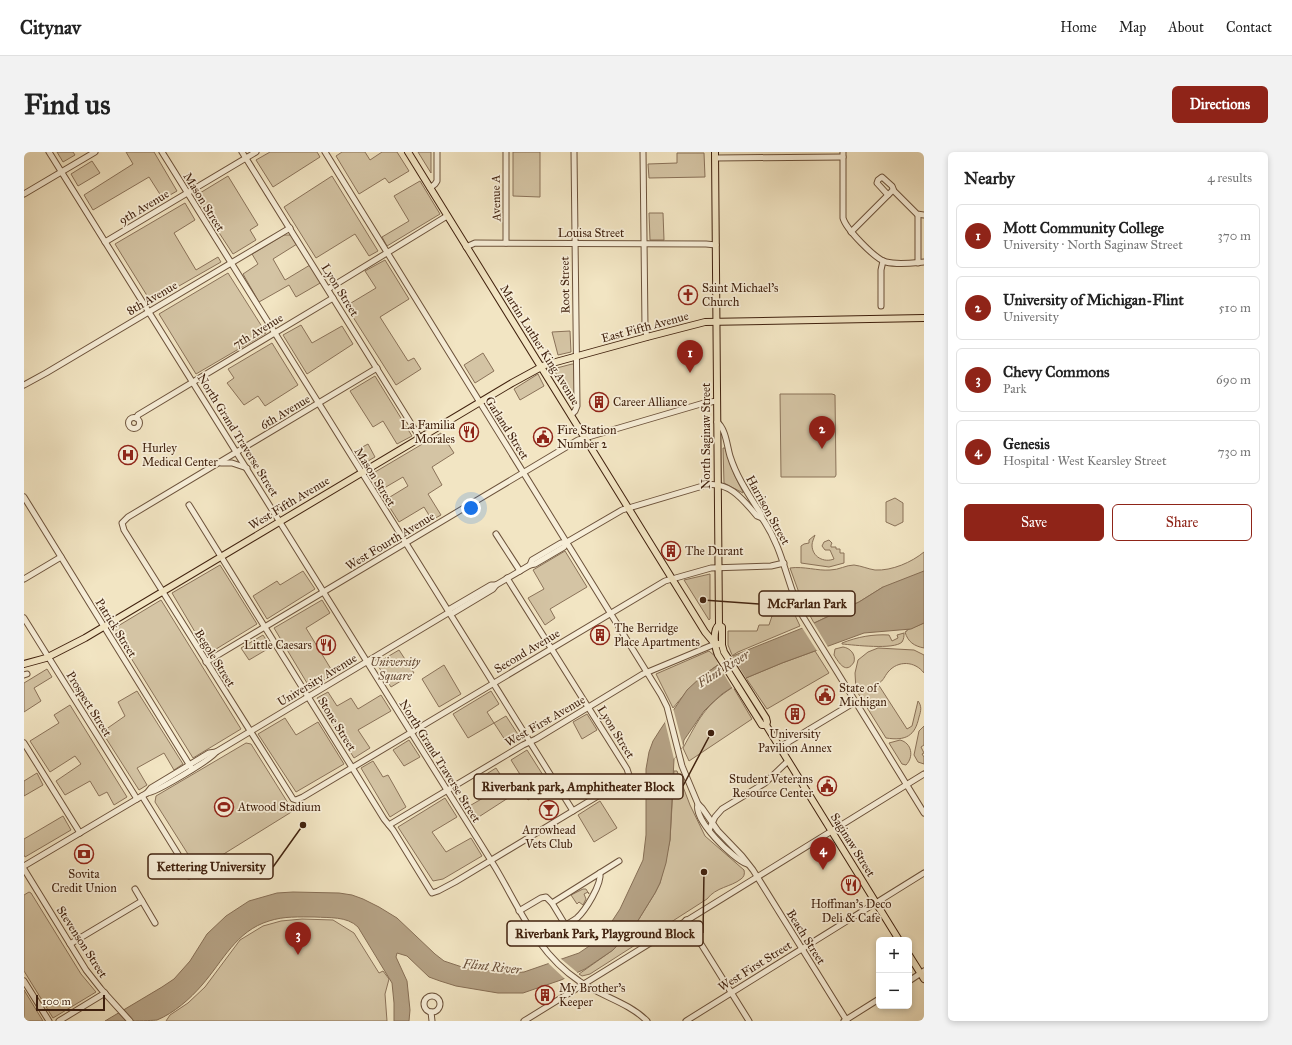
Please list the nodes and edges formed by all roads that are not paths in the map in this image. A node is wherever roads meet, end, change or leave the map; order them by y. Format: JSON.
{"nodes":[{"id":1,"x":49,"y":152,"type":"edge"},
{"id":2,"x":95,"y":152,"type":"edge"},
{"id":3,"x":162,"y":152,"type":"edge"},
{"id":4,"x":242,"y":152,"type":"edge"},
{"id":5,"x":256,"y":152,"type":"edge"},
{"id":6,"x":325,"y":152,"type":"edge"},
{"id":7,"x":408,"y":152,"type":"edge"},
{"id":8,"x":437,"y":152,"type":"edge"},
{"id":9,"x":506,"y":152,"type":"edge"},
{"id":10,"x":574,"y":152,"type":"edge"},
{"id":11,"x":643,"y":152,"type":"edge"},
{"id":12,"x":715,"y":155,"type":"edge"},
{"id":13,"x":799,"y":155,"type":"edge"},
{"id":14,"x":814,"y":155,"type":"edge"},
{"id":15,"x":843,"y":155,"type":"edge"},
{"id":16,"x":246,"y":158,"type":"junction"},
{"id":17,"x":62,"y":172,"type":"junction"},
{"id":18,"x":430,"y":188,"type":"junction"},
{"id":19,"x":893,"y":190,"type":"junction"},
{"id":20,"x":24,"y":194,"type":"edge"},
{"id":21,"x":187,"y":194,"type":"junction"},
{"id":22,"x":888,"y":195,"type":"junction"},
{"id":23,"x":921,"y":215,"type":"edge"},
{"id":24,"x":447,"y":216,"type":"junction"},
{"id":25,"x":290,"y":228,"type":"junction"},
{"id":26,"x":918,"y":228,"type":"junction"},
{"id":27,"x":924,"y":228,"type":"edge"},
{"id":28,"x":852,"y":232,"type":"junction"},
{"id":29,"x":105,"y":242,"type":"junction"},
{"id":30,"x":506,"y":243,"type":"junction"},
{"id":31,"x":575,"y":243,"type":"junction"},
{"id":32,"x":644,"y":243,"type":"junction"},
{"id":33,"x":716,"y":245,"type":"junction"},
{"id":34,"x":466,"y":246,"type":"junction"},
{"id":35,"x":387,"y":252,"type":"junction"},
{"id":36,"x":883,"y":261,"type":"junction"},
{"id":37,"x":921,"y":262,"type":"edge"},
{"id":38,"x":231,"y":264,"type":"junction"},
{"id":39,"x":328,"y":289,"type":"junction"},
{"id":40,"x":333,"y":298,"type":"junction"},
{"id":41,"x":881,"y":306,"type":"dead end"},
{"id":42,"x":149,"y":311,"type":"junction"},
{"id":43,"x":924,"y":318,"type":"edge"},
{"id":44,"x":716,"y":321,"type":"junction"},
{"id":45,"x":274,"y":334,"type":"junction"},
{"id":46,"x":647,"y":337,"type":"junction"},
{"id":47,"x":576,"y":356,"type":"junction"},
{"id":48,"x":541,"y":367,"type":"junction"},
{"id":49,"x":377,"y":368,"type":"junction"},
{"id":50,"x":193,"y":382,"type":"junction"},
{"id":51,"x":24,"y":385,"type":"edge"},
{"id":52,"x":480,"y":402,"type":"junction"},
{"id":53,"x":717,"y":402,"type":"junction"},
{"id":54,"x":318,"y":404,"type":"junction"},
{"id":55,"x":571,"y":416,"type":"junction"},
{"id":56,"x":136,"y":418,"type":"dead end"},
{"id":57,"x":717,"y":422,"type":"junction"},
{"id":58,"x":420,"y":438,"type":"junction"},
{"id":59,"x":584,"y":438,"type":"junction"},
{"id":60,"x":237,"y":452,"type":"junction"},
{"id":61,"x":218,"y":463,"type":"junction"},
{"id":62,"x":247,"y":468,"type":"junction"},
{"id":63,"x":523,"y":472,"type":"junction"},
{"id":64,"x":361,"y":473,"type":"junction"},
{"id":65,"x":717,"y":486,"type":"junction"},
{"id":66,"x":24,"y":497,"type":"edge"},
{"id":67,"x":189,"y":506,"type":"dead end"},
{"id":68,"x":628,"y":508,"type":"junction"},
{"id":69,"x":762,"y":518,"type":"junction"},
{"id":70,"x":280,"y":522,"type":"junction"},
{"id":71,"x":122,"y":523,"type":"joint"},
{"id":72,"x":496,"y":534,"type":"dead end"},
{"id":73,"x":567,"y":542,"type":"junction"},
{"id":74,"x":405,"y":543,"type":"junction"},
{"id":75,"x":61,"y":557,"type":"junction"},
{"id":76,"x":221,"y":557,"type":"junction"},
{"id":77,"x":784,"y":563,"type":"junction"},
{"id":78,"x":718,"y":567,"type":"junction"},
{"id":79,"x":520,"y":570,"type":"junction"},
{"id":80,"x":24,"y":578,"type":"edge"},
{"id":81,"x":507,"y":578,"type":"junction"},
{"id":82,"x":672,"y":578,"type":"junction"},
{"id":83,"x":162,"y":592,"type":"junction"},
{"id":84,"x":323,"y":592,"type":"junction"},
{"id":85,"x":611,"y":612,"type":"junction"},
{"id":86,"x":448,"y":613,"type":"junction"},
{"id":87,"x":24,"y":618,"type":"edge"},
{"id":88,"x":104,"y":627,"type":"junction"},
{"id":89,"x":265,"y":627,"type":"junction"},
{"id":90,"x":719,"y":644,"type":"junction"},
{"id":91,"x":551,"y":648,"type":"junction"},
{"id":92,"x":48,"y":658,"type":"junction"},
{"id":93,"x":206,"y":662,"type":"junction"},
{"id":94,"x":367,"y":662,"type":"junction"},
{"id":95,"x":24,"y":664,"type":"edge"},
{"id":96,"x":647,"y":672,"type":"junction"},
{"id":97,"x":493,"y":683,"type":"junction"},
{"id":98,"x":308,"y":697,"type":"junction"},
{"id":99,"x":855,"y":702,"type":"junction"},
{"id":100,"x":588,"y":707,"type":"junction"},
{"id":101,"x":669,"y":715,"type":"joint"},
{"id":102,"x":249,"y":732,"type":"junction"},
{"id":103,"x":410,"y":732,"type":"junction"},
{"id":104,"x":529,"y":742,"type":"junction"},
{"id":105,"x":24,"y":744,"type":"edge"},
{"id":106,"x":780,"y":747,"type":"junction"},
{"id":107,"x":788,"y":761,"type":"junction"},
{"id":108,"x":191,"y":767,"type":"junction"},
{"id":109,"x":352,"y":767,"type":"junction"},
{"id":110,"x":924,"y":774,"type":"edge"},
{"id":111,"x":906,"y":785,"type":"junction"},
{"id":112,"x":447,"y":790,"type":"junction"},
{"id":113,"x":139,"y":798,"type":"junction"},
{"id":114,"x":295,"y":800,"type":"joint"},
{"id":115,"x":698,"y":804,"type":"junction"},
{"id":116,"x":573,"y":811,"type":"junction"},
{"id":117,"x":924,"y":813,"type":"edge"},
{"id":118,"x":712,"y":823,"type":"junction"},
{"id":119,"x":389,"y":825,"type":"junction"},
{"id":120,"x":709,"y":830,"type":"junction"},
{"id":121,"x":832,"y":831,"type":"junction"},
{"id":122,"x":80,"y":833,"type":"junction"},
{"id":123,"x":490,"y":860,"type":"junction"},
{"id":124,"x":619,"y":861,"type":"dead end"},
{"id":125,"x":747,"y":864,"type":"junction"},
{"id":126,"x":24,"y":868,"type":"edge"},
{"id":127,"x":924,"y":872,"type":"edge"},
{"id":128,"x":600,"y":873,"type":"junction"},
{"id":129,"x":189,"y":876,"type":"dead end"},
{"id":130,"x":757,"y":877,"type":"junction"},
{"id":131,"x":584,"y":883,"type":"junction"},
{"id":132,"x":135,"y":889,"type":"dead end"},
{"id":133,"x":595,"y":892,"type":"junction"},
{"id":134,"x":142,"y":901,"type":"junction"},
{"id":135,"x":876,"y":902,"type":"junction"},
{"id":136,"x":552,"y":903,"type":"junction"},
{"id":137,"x":519,"y":910,"type":"junction"},
{"id":138,"x":686,"y":920,"type":"junction"},
{"id":139,"x":155,"y":923,"type":"dead end"},
{"id":140,"x":566,"y":925,"type":"junction"},
{"id":141,"x":897,"y":937,"type":"edge"},
{"id":142,"x":575,"y":941,"type":"dead end"},
{"id":143,"x":70,"y":944,"type":"junction"},
{"id":144,"x":802,"y":949,"type":"junction"},
{"id":145,"x":912,"y":960,"type":"edge"},
{"id":146,"x":923,"y":975,"type":"edge"},
{"id":147,"x":912,"y":980,"type":"edge"},
{"id":148,"x":24,"y":981,"type":"edge"},
{"id":149,"x":584,"y":985,"type":"junction"},
{"id":150,"x":105,"y":993,"type":"junction"},
{"id":151,"x":731,"y":993,"type":"junction"},
{"id":152,"x":876,"y":1001,"type":"edge"},
{"id":153,"x":432,"y":1012,"type":"dead end"},
{"id":154,"x":846,"y":1020,"type":"edge"},
{"id":155,"x":49,"y":1021,"type":"edge"},
{"id":156,"x":59,"y":1021,"type":"edge"},
{"id":157,"x":130,"y":1021,"type":"edge"},
{"id":158,"x":432,"y":1021,"type":"edge"},
{"id":159,"x":524,"y":1021,"type":"edge"},
{"id":160,"x":647,"y":1021,"type":"edge"},
{"id":161,"x":686,"y":1021,"type":"edge"},
{"id":162,"x":748,"y":1021,"type":"edge"}],
"edges":[{"from":1,"to":17,"type":"street","name":"North Grand Traverse Street"},
{"from":2,"to":17,"type":"street"},
{"from":3,"to":21,"type":"street","name":"Mason Street"},
{"from":4,"to":16,"type":"street","name":"Lyon Street"},
{"from":5,"to":16,"type":"street","name":"9th Avenue"},
{"from":6,"to":35,"type":"street","name":"Garland Street"},
{"from":7,"to":18,"type":"main road","name":"Martin Luther King Avenue"},
{"from":8,"to":18,"type":"street"},
{"from":9,"to":30,"type":"street","name":"Avenue A"},
{"from":10,"to":31,"type":"street","name":"Root Street"},
{"from":11,"to":32,"type":"street"},
{"from":12,"to":13,"type":"street"},
{"from":12,"to":33,"type":"main road","name":"North Saginaw Street"},
{"from":13,"to":14,"type":"street"},
{"from":14,"to":15,"type":"street"},
{"from":15,"to":28,"type":"street"},
{"from":16,"to":21,"type":"street","name":"9th Avenue"},
{"from":16,"to":25,"type":"street","name":"Lyon Street"},
{"from":17,"to":20,"type":"street"},
{"from":17,"to":29,"type":"street","name":"North Grand Traverse Street"},
{"from":18,"to":24,"type":"main road","name":"Martin Luther King Avenue"},
{"from":19,"to":22,"type":"street"},
{"from":19,"to":22,"type":"street"},
{"from":19,"to":23,"type":"street"},
{"from":21,"to":29,"type":"street","name":"9th Avenue"},
{"from":21,"to":38,"type":"street","name":"Mason Street"},
{"from":22,"to":28,"type":"street"},
{"from":23,"to":26,"type":"street"},
{"from":24,"to":34,"type":"main road","name":"Martin Luther King Avenue"},
{"from":24,"to":35,"type":"street"},
{"from":25,"to":38,"type":"street","name":"8th Avenue"},
{"from":25,"to":39,"type":"street","name":"Lyon Street"},
{"from":26,"to":27,"type":"street"},
{"from":26,"to":37,"type":"street"},
{"from":28,"to":36,"type":"street"},
{"from":29,"to":42,"type":"street","name":"North Grand Traverse Street"},
{"from":30,"to":31,"type":"street","name":"Louisa Street"},
{"from":30,"to":34,"type":"street","name":"Louisa Street"},
{"from":31,"to":32,"type":"street","name":"Louisa Street"},
{"from":31,"to":47,"type":"street","name":"Root Street"},
{"from":32,"to":33,"type":"street","name":"Louisa Street"},
{"from":32,"to":46,"type":"street"},
{"from":33,"to":44,"type":"main road","name":"North Saginaw Street"},
{"from":34,"to":48,"type":"main road","name":"Martin Luther King Avenue"},
{"from":35,"to":39,"type":"street"},
{"from":35,"to":52,"type":"street","name":"Garland Street"},
{"from":36,"to":37,"type":"street"},
{"from":36,"to":41,"type":"street"},
{"from":38,"to":42,"type":"street","name":"8th Avenue"},
{"from":38,"to":45,"type":"street","name":"Mason Street"},
{"from":39,"to":40,"type":"street","name":"Lyon Street"},
{"from":40,"to":45,"type":"street","name":"7th Avenue"},
{"from":40,"to":49,"type":"street","name":"Lyon Street"},
{"from":42,"to":50,"type":"street","name":"North Grand Traverse Street"},
{"from":42,"to":51,"type":"street","name":"8th Avenue"},
{"from":43,"to":44,"type":"main road","name":"East Fifth Avenue"},
{"from":44,"to":46,"type":"main road","name":"East Fifth Avenue"},
{"from":44,"to":53,"type":"main road","name":"North Saginaw Street"},
{"from":45,"to":50,"type":"street","name":"7th Avenue"},
{"from":45,"to":54,"type":"street","name":"Mason Street"},
{"from":46,"to":47,"type":"main road","name":"East Fifth Avenue"},
{"from":47,"to":48,"type":"main road","name":"East Fifth Avenue"},
{"from":47,"to":55,"type":"street","name":"Root Street"},
{"from":48,"to":52,"type":"main road","name":"West Fifth Avenue"},
{"from":48,"to":55,"type":"main road","name":"Martin Luther King Avenue"},
{"from":49,"to":54,"type":"street","name":"6th Avenue"},
{"from":49,"to":58,"type":"street","name":"Lyon Street"},
{"from":50,"to":56,"type":"street","name":"7th Avenue"},
{"from":50,"to":60,"type":"street","name":"North Grand Traverse Street"},
{"from":52,"to":58,"type":"main road","name":"West Fifth Avenue"},
{"from":52,"to":63,"type":"street","name":"Garland Street"},
{"from":53,"to":57,"type":"main road","name":"North Saginaw Street"},
{"from":53,"to":59,"type":"street","name":"West Fourth Avenue"},
{"from":54,"to":60,"type":"street","name":"6th Avenue"},
{"from":54,"to":64,"type":"street","name":"Mason Street"},
{"from":55,"to":59,"type":"main road","name":"Martin Luther King Avenue"},
{"from":57,"to":65,"type":"main road","name":"North Saginaw Street"},
{"from":57,"to":69,"type":"street","name":"Harrison Street"},
{"from":58,"to":64,"type":"main road","name":"West Fifth Avenue"},
{"from":59,"to":63,"type":"street","name":"West Fourth Avenue"},
{"from":59,"to":68,"type":"main road","name":"Martin Luther King Avenue"},
{"from":60,"to":61,"type":"street","name":"6th Avenue"},
{"from":60,"to":62,"type":"street","name":"North Grand Traverse Street"},
{"from":61,"to":62,"type":"street"},
{"from":61,"to":71,"type":"street","name":"6th Avenue"},
{"from":62,"to":70,"type":"street","name":"North Grand Traverse Street"},
{"from":63,"to":73,"type":"street","name":"Garland Street"},
{"from":63,"to":74,"type":"street","name":"West Fourth Avenue"},
{"from":64,"to":70,"type":"main road","name":"West Fifth Avenue"},
{"from":64,"to":74,"type":"street","name":"Mason Street"},
{"from":65,"to":68,"type":"street","name":"University Avenue"},
{"from":65,"to":69,"type":"street","name":"University Avenue"},
{"from":65,"to":78,"type":"main road","name":"North Saginaw Street"},
{"from":66,"to":75,"type":"street","name":"Patrick Street"},
{"from":67,"to":76,"type":"street","name":"Stone Street"},
{"from":68,"to":73,"type":"street","name":"University Avenue"},
{"from":68,"to":82,"type":"main road","name":"Martin Luther King Avenue"},
{"from":69,"to":77,"type":"street","name":"Harrison Street"},
{"from":70,"to":76,"type":"main road","name":"West Fifth Avenue"},
{"from":70,"to":84,"type":"street","name":"North Grand Traverse Street"},
{"from":71,"to":83,"type":"street","name":"Begole Street"},
{"from":72,"to":79,"type":"street"},
{"from":73,"to":79,"type":"street","name":"University Avenue"},
{"from":73,"to":85,"type":"street","name":"Garland Street"},
{"from":74,"to":84,"type":"street","name":"West Fourth Avenue"},
{"from":74,"to":86,"type":"street","name":"Mason Street"},
{"from":75,"to":80,"type":"street"},
{"from":75,"to":88,"type":"street","name":"Patrick Street"},
{"from":76,"to":83,"type":"main road","name":"West Fifth Avenue"},
{"from":76,"to":89,"type":"street","name":"Stone Street"},
{"from":77,"to":78,"type":"street","name":"Second Avenue"},
{"from":77,"to":99,"type":"street","name":"Harrison Street"},
{"from":78,"to":82,"type":"street","name":"Second Avenue"},
{"from":78,"to":90,"type":"main road","name":"North Saginaw Street"},
{"from":79,"to":81,"type":"street","name":"University Avenue"},
{"from":81,"to":86,"type":"street","name":"University Avenue"},
{"from":81,"to":91,"type":"street","name":"Lyon Street"},
{"from":82,"to":85,"type":"street","name":"Second Avenue"},
{"from":82,"to":90,"type":"main road","name":"Martin Luther King Avenue"},
{"from":83,"to":88,"type":"main road","name":"West Fifth Avenue"},
{"from":83,"to":93,"type":"street","name":"Begole Street"},
{"from":84,"to":89,"type":"street","name":"West Fourth Avenue"},
{"from":84,"to":94,"type":"street","name":"North Grand Traverse Street"},
{"from":85,"to":91,"type":"street","name":"Second Avenue"},
{"from":85,"to":96,"type":"street","name":"Garland Street"},
{"from":86,"to":94,"type":"street","name":"University Avenue"},
{"from":86,"to":97,"type":"street","name":"Mason Street"},
{"from":87,"to":92,"type":"street","name":"Prospect Street"},
{"from":88,"to":92,"type":"main road","name":"West Fifth Avenue"},
{"from":88,"to":108,"type":"street","name":"Patrick Street"},
{"from":89,"to":93,"type":"street","name":"West Fourth Avenue"},
{"from":89,"to":98,"type":"street","name":"Stone Street"},
{"from":90,"to":96,"type":"street","name":"West First Avenue"},
{"from":90,"to":106,"type":"main road","name":"Saginaw Street"},
{"from":91,"to":97,"type":"street","name":"Second Avenue"},
{"from":91,"to":100,"type":"street","name":"Lyon Street"},
{"from":92,"to":95,"type":"main road","name":"West Fifth Avenue"},
{"from":92,"to":113,"type":"street","name":"Prospect Street"},
{"from":93,"to":102,"type":"street","name":"Begole Street"},
{"from":94,"to":98,"type":"street","name":"University Avenue"},
{"from":94,"to":103,"type":"street","name":"North Grand Traverse Street"},
{"from":96,"to":100,"type":"street","name":"West First Avenue"},
{"from":96,"to":101,"type":"street","name":"Garland Street"},
{"from":97,"to":103,"type":"street","name":"Second Avenue"},
{"from":97,"to":104,"type":"street","name":"Mason Street"},
{"from":98,"to":102,"type":"street","name":"University Avenue"},
{"from":98,"to":109,"type":"street","name":"Stone Street"},
{"from":99,"to":106,"type":"street"},
{"from":99,"to":111,"type":"street","name":"Harrison Street"},
{"from":100,"to":104,"type":"street","name":"West First Avenue"},
{"from":100,"to":116,"type":"street","name":"Lyon Street"},
{"from":101,"to":115,"type":"street","name":"Beach Street"},
{"from":102,"to":108,"type":"street","name":"University Avenue"},
{"from":102,"to":114,"type":"street","name":"Begole Street"},
{"from":103,"to":109,"type":"street","name":"Second Avenue"},
{"from":103,"to":112,"type":"street","name":"North Grand Traverse Street"},
{"from":104,"to":112,"type":"street","name":"West First Avenue"},
{"from":104,"to":116,"type":"street","name":"Mason Street"},
{"from":105,"to":122,"type":"street"},
{"from":106,"to":107,"type":"main road","name":"Saginaw Street"},
{"from":107,"to":118,"type":"street"},
{"from":107,"to":121,"type":"main road","name":"Saginaw Street"},
{"from":108,"to":113,"type":"street","name":"University Avenue"},
{"from":109,"to":114,"type":"street","name":"Second Avenue"},
{"from":109,"to":119,"type":"street","name":"Stone Street"},
{"from":110,"to":111,"type":"street"},
{"from":111,"to":117,"type":"street","name":"Harrison Street"},
{"from":111,"to":121,"type":"street"},
{"from":112,"to":119,"type":"street","name":"West First Avenue"},
{"from":112,"to":123,"type":"street","name":"North Grand Traverse Street"},
{"from":113,"to":122,"type":"street","name":"University Avenue"},
{"from":113,"to":129,"type":"street","name":"Prospect Street"},
{"from":115,"to":118,"type":"street","name":"Beach Street"},
{"from":115,"to":120,"type":"street","name":"Beach Street"},
{"from":116,"to":123,"type":"street"},
{"from":118,"to":120,"type":"street"},
{"from":118,"to":125,"type":"street","name":"Beach Street"},
{"from":119,"to":123,"type":"street","name":"Stone Street"},
{"from":120,"to":125,"type":"street","name":"Beach Street"},
{"from":121,"to":130,"type":"street"},
{"from":121,"to":135,"type":"main road","name":"Saginaw Street"},
{"from":122,"to":126,"type":"street","name":"University Avenue"},
{"from":123,"to":137,"type":"street","name":"North Grand Traverse Street"},
{"from":124,"to":128,"type":"street"},
{"from":125,"to":130,"type":"street","name":"Beach Street"},
{"from":126,"to":143,"type":"street","name":"Stevenson Street"},
{"from":127,"to":135,"type":"street","name":"West First Street"},
{"from":128,"to":131,"type":"street"},
{"from":128,"to":133,"type":"street"},
{"from":130,"to":138,"type":"street"},
{"from":130,"to":144,"type":"street","name":"Beach Street"},
{"from":131,"to":133,"type":"street"},
{"from":131,"to":136,"type":"street"},
{"from":132,"to":134,"type":"street"},
{"from":133,"to":140,"type":"street"},
{"from":134,"to":139,"type":"street"},
{"from":134,"to":143,"type":"street"},
{"from":135,"to":141,"type":"main road","name":"Saginaw Street"},
{"from":135,"to":144,"type":"street","name":"West First Street"},
{"from":136,"to":137,"type":"street"},
{"from":136,"to":140,"type":"street"},
{"from":137,"to":149,"type":"street","name":"North Grand Traverse Street"},
{"from":138,"to":149,"type":"street"},
{"from":138,"to":151,"type":"street"},
{"from":140,"to":142,"type":"street"},
{"from":143,"to":150,"type":"street","name":"Stevenson Street"},
{"from":144,"to":151,"type":"street","name":"West First Street"},
{"from":144,"to":154,"type":"street","name":"Beach Street"},
{"from":145,"to":146,"type":"main road"},
{"from":146,"to":147,"type":"street"},
{"from":148,"to":155,"type":"street"},
{"from":149,"to":159,"type":"street"},
{"from":149,"to":160,"type":"street","name":"North Grand Traverse Street"},
{"from":150,"to":156,"type":"street"},
{"from":150,"to":157,"type":"street","name":"Stevenson Street"},
{"from":151,"to":161,"type":"street","name":"West First Street"},
{"from":151,"to":162,"type":"street"},
{"from":152,"to":154,"type":"street"},
{"from":153,"to":158,"type":"street"}]}
